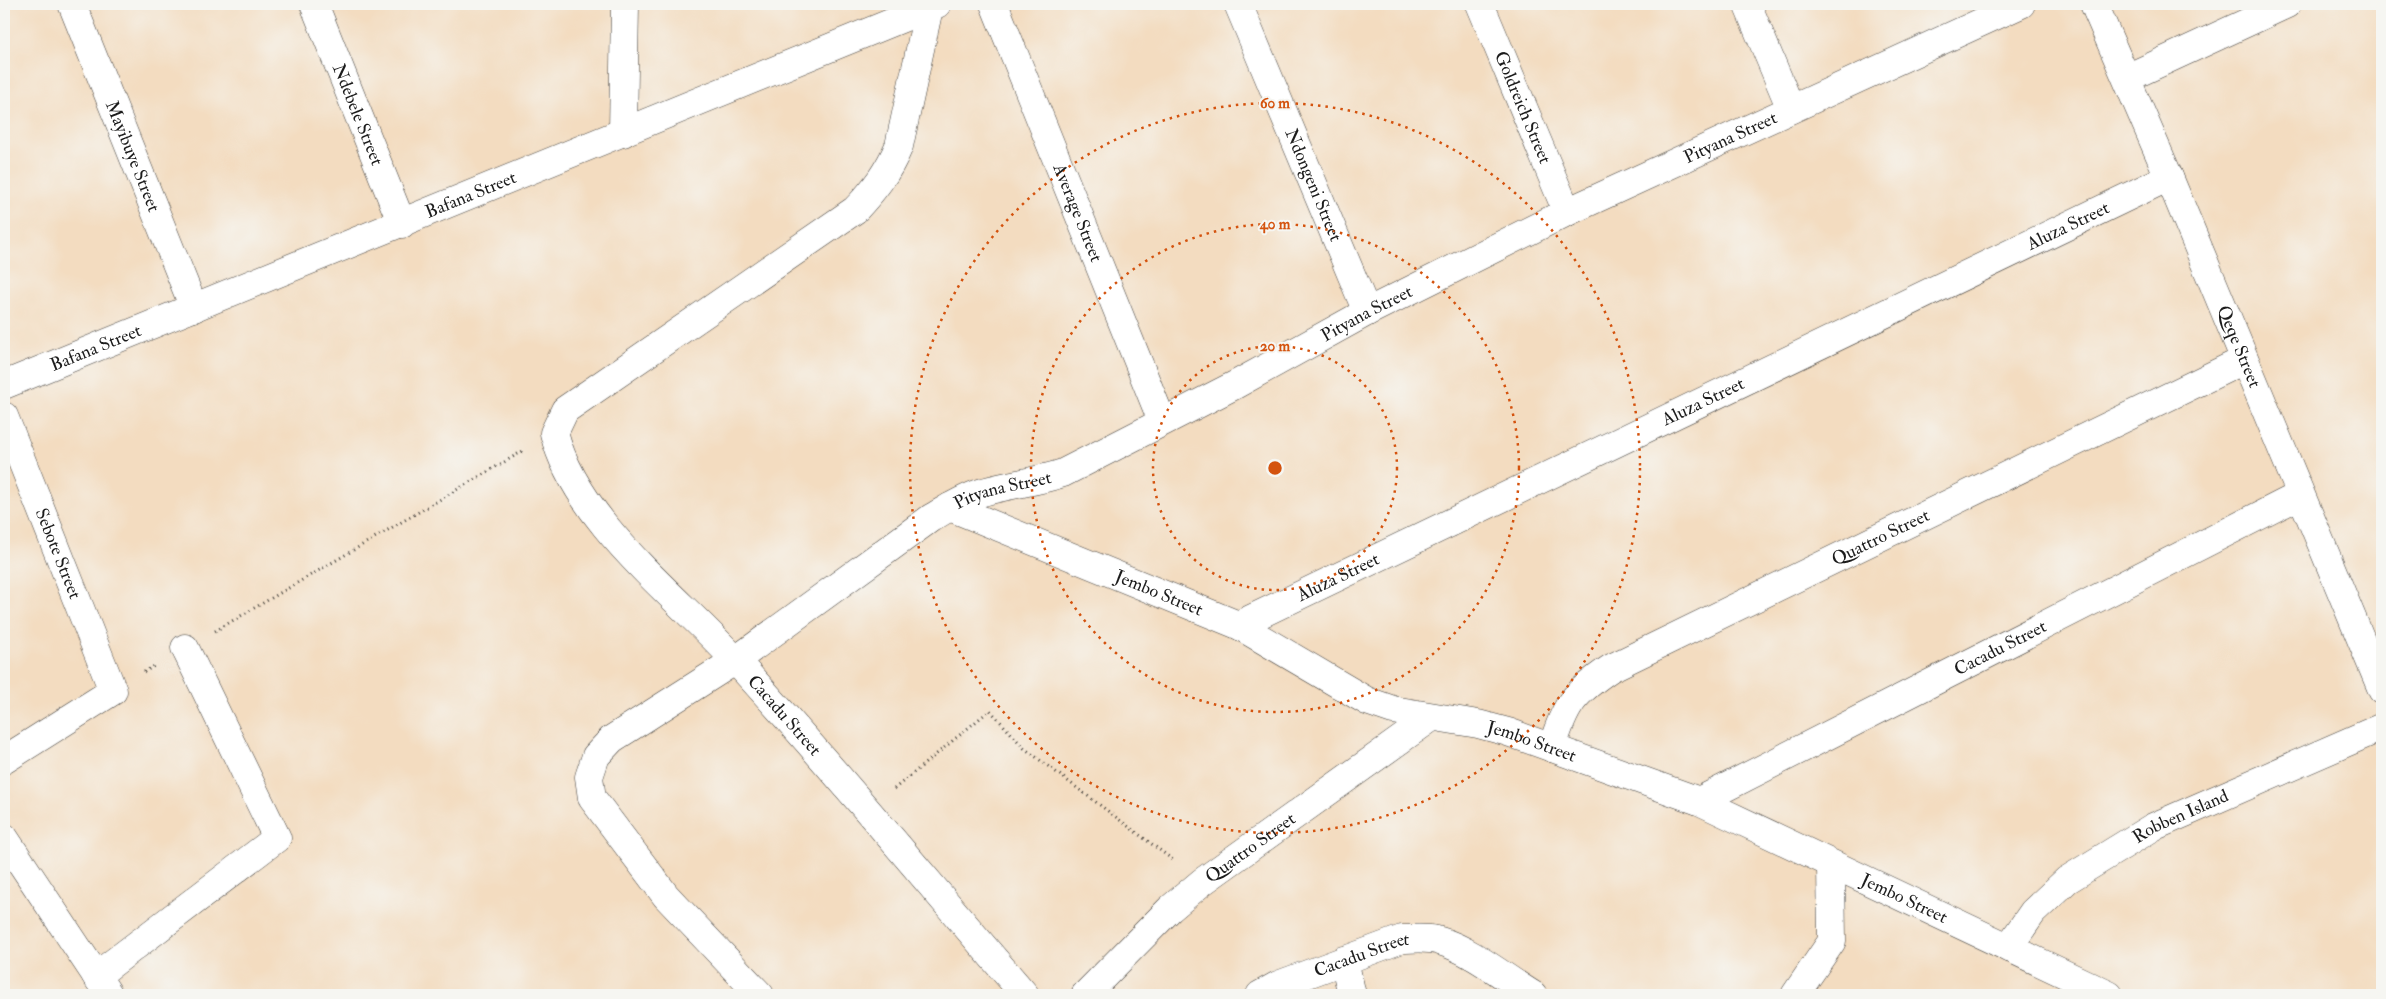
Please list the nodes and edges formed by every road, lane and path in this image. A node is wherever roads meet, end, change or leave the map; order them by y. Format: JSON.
{"nodes":[{"id":1,"x":72,"y":4,"type":"edge"},
{"id":2,"x":314,"y":4,"type":"edge"},
{"id":3,"x":625,"y":4,"type":"edge"},
{"id":4,"x":994,"y":4,"type":"edge"},
{"id":5,"x":1238,"y":4,"type":"edge"},
{"id":6,"x":1480,"y":4,"type":"edge"},
{"id":7,"x":1747,"y":4,"type":"edge"},
{"id":8,"x":2022,"y":4,"type":"edge"},
{"id":9,"x":2094,"y":4,"type":"edge"},
{"id":10,"x":2287,"y":4,"type":"edge"},
{"id":11,"x":933,"y":6,"type":"edge"},
{"id":12,"x":2127,"y":78,"type":"junction"},
{"id":13,"x":1791,"y":109,"type":"junction"},
{"id":14,"x":623,"y":133,"type":"junction"},
{"id":15,"x":2169,"y":177,"type":"junction"},
{"id":16,"x":1567,"y":212,"type":"junction"},
{"id":17,"x":402,"y":224,"type":"junction"},
{"id":18,"x":194,"y":308,"type":"junction"},
{"id":19,"x":1367,"y":312,"type":"junction"},
{"id":20,"x":2244,"y":360,"type":"junction"},
{"id":21,"x":4,"y":385,"type":"edge"},
{"id":22,"x":4,"y":416,"type":"edge"},
{"id":23,"x":1162,"y":421,"type":"junction"},
{"id":24,"x":554,"y":433,"type":"junction"},
{"id":25,"x":2300,"y":495,"type":"junction"},
{"id":26,"x":950,"y":507,"type":"junction"},
{"id":27,"x":1238,"y":625,"type":"junction"},
{"id":28,"x":185,"y":648,"type":"junction"},
{"id":29,"x":736,"y":660,"type":"junction"},
{"id":30,"x":113,"y":690,"type":"junction"},
{"id":31,"x":2382,"y":690,"type":"edge"},
{"id":32,"x":1432,"y":717,"type":"junction"},
{"id":33,"x":2382,"y":726,"type":"edge"},
{"id":34,"x":1552,"y":748,"type":"junction"},
{"id":35,"x":4,"y":760,"type":"edge"},
{"id":36,"x":1699,"y":801,"type":"junction"},
{"id":37,"x":867,"y":812,"type":"junction"},
{"id":38,"x":4,"y":838,"type":"edge"},
{"id":39,"x":1831,"y":864,"type":"junction"},
{"id":40,"x":1202,"y":882,"type":"junction"},
{"id":41,"x":2008,"y":948,"type":"junction"},
{"id":42,"x":1344,"y":960,"type":"junction"},
{"id":43,"x":102,"y":986,"type":"edge"},
{"id":44,"x":756,"y":994,"type":"edge"},
{"id":45,"x":1025,"y":995,"type":"edge"},
{"id":46,"x":1085,"y":995,"type":"edge"},
{"id":47,"x":1260,"y":995,"type":"edge"},
{"id":48,"x":1352,"y":995,"type":"edge"},
{"id":49,"x":1533,"y":995,"type":"edge"},
{"id":50,"x":1795,"y":995,"type":"edge"},
{"id":51,"x":2109,"y":995,"type":"edge"}],
"edges":[{"from":1,"to":18,"type":"street","name":"Mayibuye Street"},
{"from":2,"to":17,"type":"street","name":"Ndebele Street"},
{"from":3,"to":14,"type":"street"},
{"from":4,"to":23,"type":"street","name":"Average Street"},
{"from":5,"to":19,"type":"street","name":"Ndongeni Street"},
{"from":6,"to":16,"type":"street","name":"Goldreich Street"},
{"from":7,"to":13,"type":"street"},
{"from":8,"to":13,"type":"street","name":"Pityana Street"},
{"from":9,"to":12,"type":"street","name":"Qeqe Street"},
{"from":10,"to":12,"type":"street"},
{"from":11,"to":14,"type":"street","name":"Bafana Street"},
{"from":11,"to":24,"type":"street"},
{"from":12,"to":15,"type":"street","name":"Qeqe Street"},
{"from":13,"to":16,"type":"street","name":"Pityana Street"},
{"from":14,"to":17,"type":"street","name":"Bafana Street"},
{"from":15,"to":20,"type":"street","name":"Qeqe Street"},
{"from":15,"to":27,"type":"street","name":"Aluza Street"},
{"from":16,"to":19,"type":"street","name":"Pityana Street"},
{"from":17,"to":18,"type":"street","name":"Bafana Street"},
{"from":18,"to":21,"type":"street","name":"Bafana Street"},
{"from":19,"to":23,"type":"street","name":"Pityana Street"},
{"from":20,"to":25,"type":"street","name":"Qeqe Street"},
{"from":20,"to":34,"type":"street","name":"Quattro Street"},
{"from":22,"to":30,"type":"street","name":"Sebote Street"},
{"from":23,"to":26,"type":"street","name":"Pityana Street"},
{"from":24,"to":28,"type":"path"},
{"from":24,"to":29,"type":"street","name":"Cacadu Street"},
{"from":25,"to":31,"type":"street","name":"Qeqe Street"},
{"from":25,"to":36,"type":"street","name":"Cacadu Street"},
{"from":26,"to":27,"type":"street","name":"Jembo Street"},
{"from":26,"to":29,"type":"street","name":"Pityana Street"},
{"from":27,"to":32,"type":"street","name":"Jembo Street"},
{"from":28,"to":30,"type":"path"},
{"from":28,"to":43,"type":"street"},
{"from":29,"to":37,"type":"street","name":"Cacadu Street"},
{"from":29,"to":44,"type":"street","name":"Pityana Street"},
{"from":30,"to":35,"type":"street"},
{"from":32,"to":34,"type":"street","name":"Jembo Street"},
{"from":32,"to":40,"type":"street","name":"Quattro Street"},
{"from":33,"to":41,"type":"street","name":"Robben Island"},
{"from":34,"to":36,"type":"street","name":"Jembo Street"},
{"from":36,"to":39,"type":"street","name":"Jembo Street"},
{"from":37,"to":40,"type":"path"},
{"from":37,"to":45,"type":"street","name":"Cacadu Street"},
{"from":38,"to":43,"type":"street"},
{"from":39,"to":41,"type":"street","name":"Jembo Street"},
{"from":39,"to":50,"type":"street"},
{"from":40,"to":46,"type":"street","name":"Quattro Street"},
{"from":41,"to":51,"type":"street","name":"Jembo Street"},
{"from":42,"to":47,"type":"street","name":"Cacadu Street"},
{"from":42,"to":48,"type":"street"},
{"from":42,"to":49,"type":"street","name":"Cacadu Street"}]}
